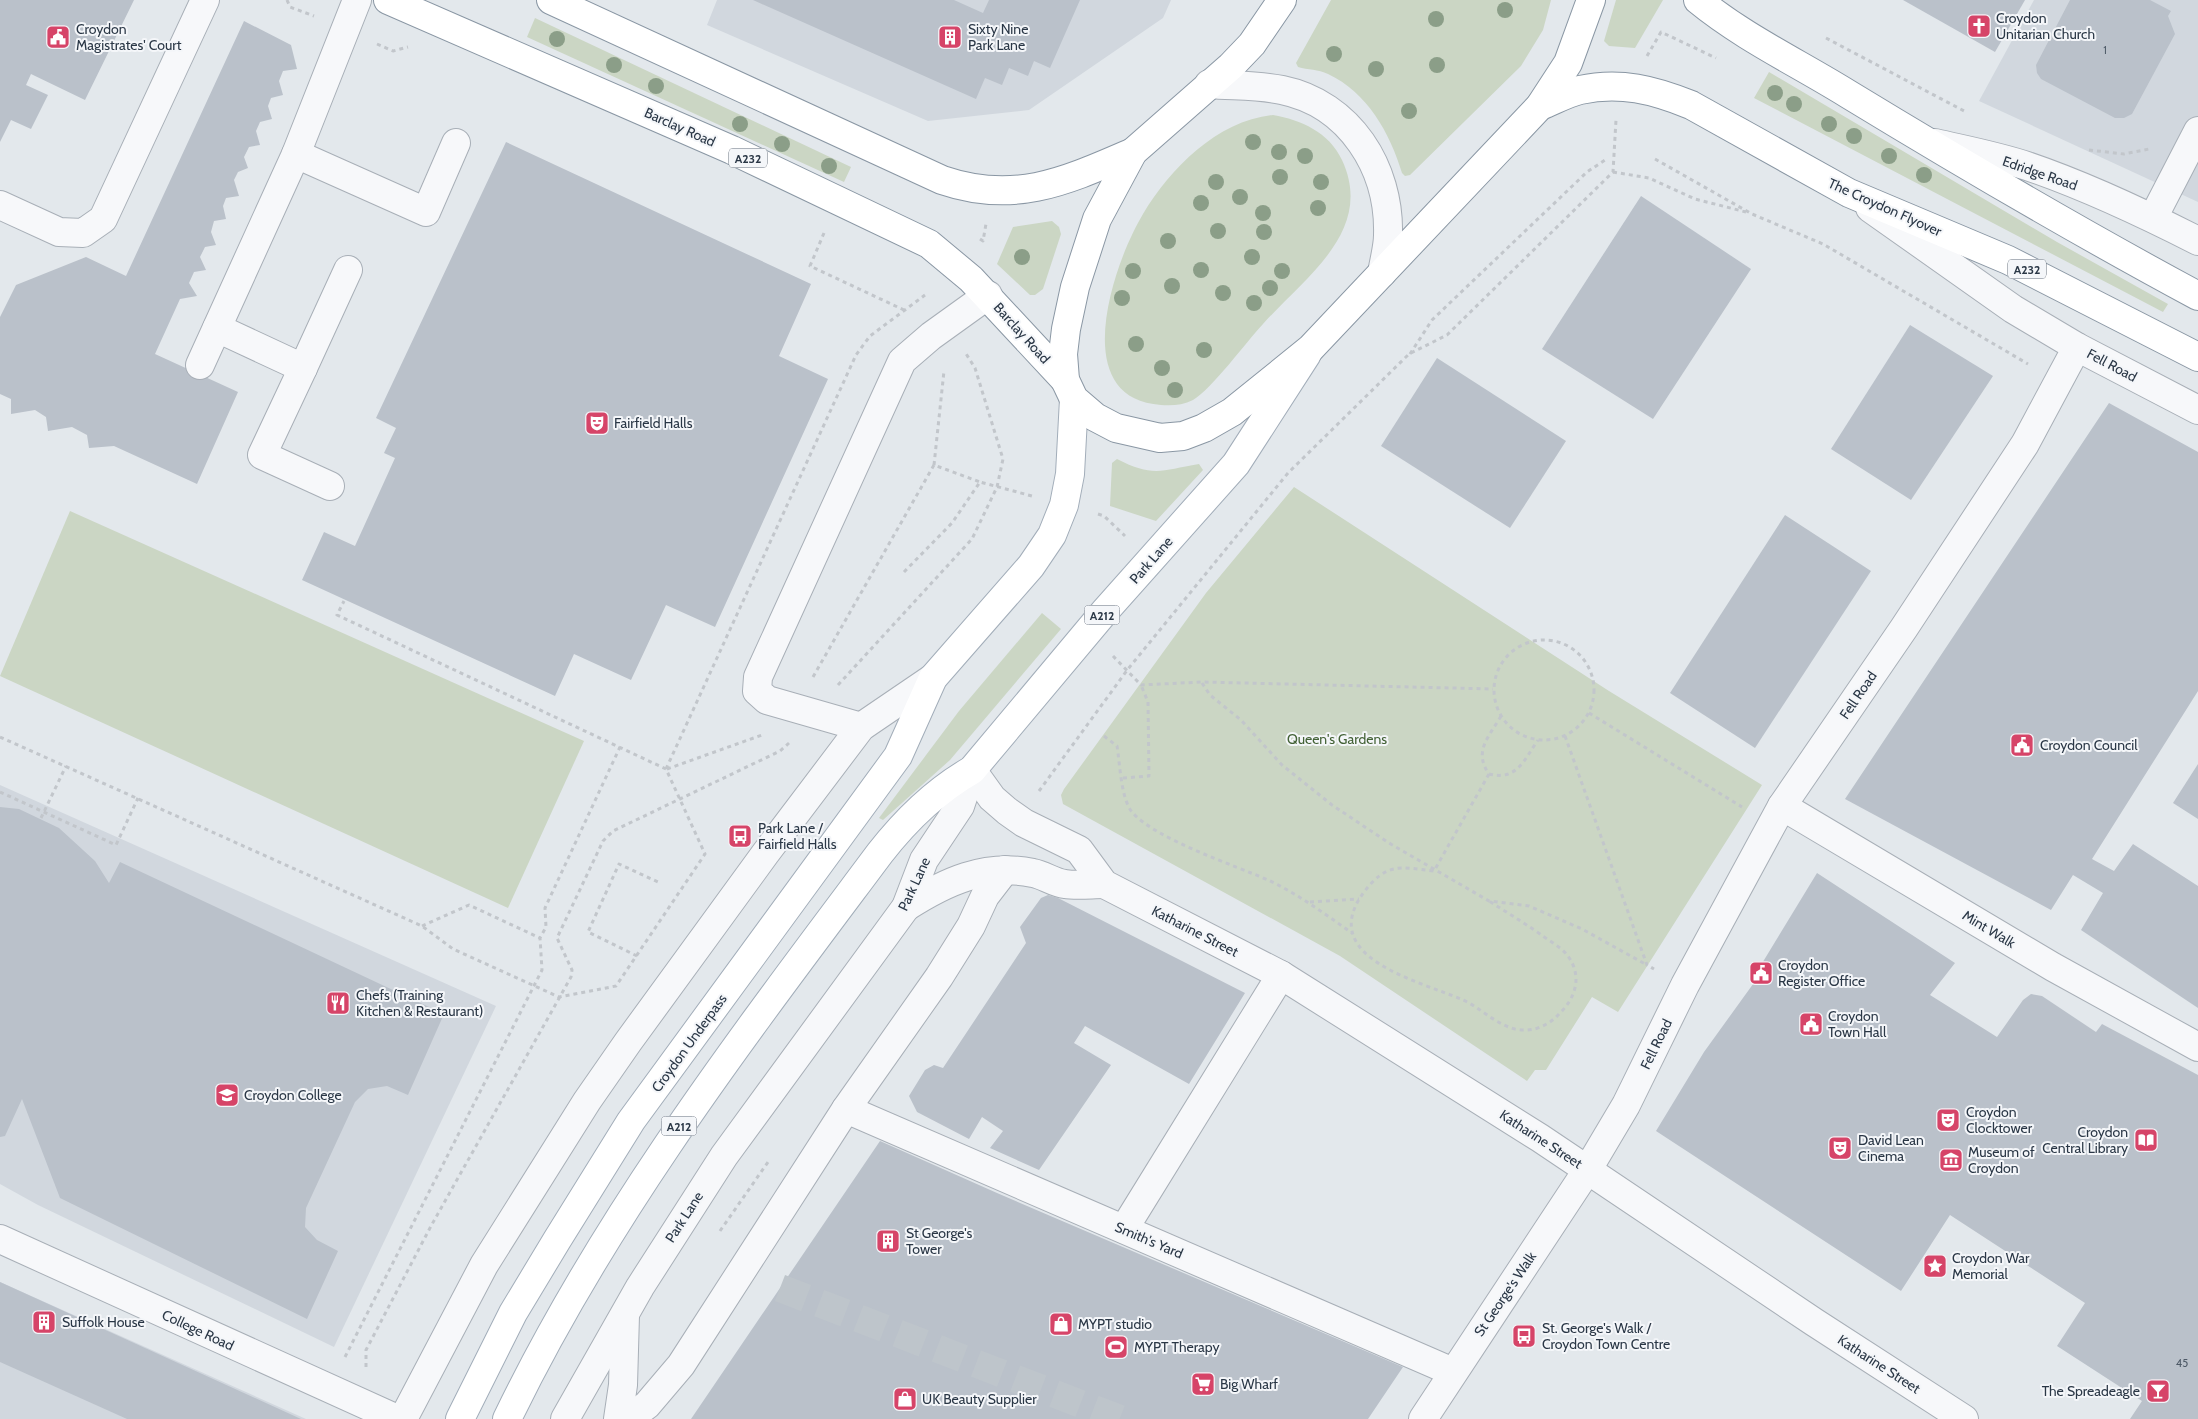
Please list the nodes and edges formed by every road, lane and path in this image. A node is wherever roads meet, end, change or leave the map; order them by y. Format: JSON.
{"nodes":[{"id":1,"x":205,"y":0,"type":"edge"},
{"id":2,"x":286,"y":0,"type":"edge"},
{"id":3,"x":357,"y":0,"type":"edge"},
{"id":4,"x":388,"y":0,"type":"edge"},
{"id":5,"x":551,"y":0,"type":"edge"},
{"id":6,"x":1282,"y":0,"type":"edge"},
{"id":7,"x":1590,"y":0,"type":"edge"},
{"id":8,"x":1698,"y":0,"type":"edge"},
{"id":9,"x":297,"y":9,"type":"dead end"},
{"id":10,"x":1822,"y":36,"type":"dead end"},
{"id":11,"x":1650,"y":51,"type":"dead end"},
{"id":12,"x":1719,"y":60,"type":"dead end"},
{"id":13,"x":1209,"y":84,"type":"junction"},
{"id":14,"x":1540,"y":106,"type":"junction"},
{"id":15,"x":1974,"y":115,"type":"dead end"},
{"id":16,"x":1616,"y":116,"type":"dead end"},
{"id":17,"x":2198,"y":131,"type":"edge"},
{"id":18,"x":1924,"y":140,"type":"junction"},
{"id":19,"x":456,"y":143,"type":"dead end"},
{"id":20,"x":2085,"y":150,"type":"dead end"},
{"id":21,"x":1133,"y":152,"type":"junction"},
{"id":22,"x":296,"y":154,"type":"junction"},
{"id":23,"x":2184,"y":158,"type":"junction"},
{"id":24,"x":1655,"y":159,"type":"dead end"},
{"id":25,"x":1605,"y":160,"type":"dead end"},
{"id":26,"x":1614,"y":172,"type":"junction"},
{"id":27,"x":1849,"y":193,"type":"junction"},
{"id":28,"x":0,"y":205,"type":"edge"},
{"id":29,"x":1752,"y":214,"type":"junction"},
{"id":30,"x":2154,"y":218,"type":"junction"},
{"id":31,"x":821,"y":238,"type":"dead end"},
{"id":32,"x":2198,"y":241,"type":"edge"},
{"id":33,"x":348,"y":270,"type":"dead end"},
{"id":34,"x":1382,"y":273,"type":"junction"},
{"id":35,"x":925,"y":294,"type":"dead end"},
{"id":36,"x":988,"y":295,"type":"junction"},
{"id":37,"x":2198,"y":296,"type":"edge"},
{"id":38,"x":904,"y":310,"type":"junction"},
{"id":39,"x":1958,"y":317,"type":"dead end"},
{"id":40,"x":1952,"y":319,"type":"junction"},
{"id":41,"x":217,"y":328,"type":"junction"},
{"id":42,"x":961,"y":345,"type":"dead end"},
{"id":43,"x":2077,"y":347,"type":"junction"},
{"id":44,"x":1310,"y":349,"type":"junction"},
{"id":45,"x":1410,"y":354,"type":"junction"},
{"id":46,"x":2198,"y":357,"type":"edge"},
{"id":47,"x":200,"y":365,"type":"dead end"},
{"id":48,"x":944,"y":365,"type":"dead end"},
{"id":49,"x":302,"y":368,"type":"junction"},
{"id":50,"x":2059,"y":382,"type":"junction"},
{"id":51,"x":1070,"y":389,"type":"junction"},
{"id":52,"x":2198,"y":410,"type":"edge"},
{"id":53,"x":934,"y":465,"type":"junction"},
{"id":54,"x":980,"y":482,"type":"junction"},
{"id":55,"x":330,"y":486,"type":"dead end"},
{"id":56,"x":997,"y":487,"type":"junction"},
{"id":57,"x":1025,"y":494,"type":"dead end"},
{"id":58,"x":904,"y":572,"type":"dead end"},
{"id":59,"x":344,"y":601,"type":"dead end"},
{"id":60,"x":1109,"y":652,"type":"dead end"},
{"id":61,"x":1128,"y":669,"type":"junction"},
{"id":62,"x":934,"y":678,"type":"junction"},
{"id":63,"x":812,"y":680,"type":"dead end"},
{"id":64,"x":1202,"y":682,"type":"junction"},
{"id":65,"x":1141,"y":685,"type":"junction"},
{"id":66,"x":1493,"y":688,"type":"junction"},
{"id":67,"x":833,"y":690,"type":"dead end"},
{"id":68,"x":1589,"y":713,"type":"junction"},
{"id":69,"x":1501,"y":716,"type":"junction"},
{"id":70,"x":861,"y":727,"type":"junction"},
{"id":71,"x":771,"y":732,"type":"dead end"},
{"id":72,"x":794,"y":736,"type":"dead end"},
{"id":73,"x":1104,"y":736,"type":"dead end"},
{"id":74,"x":1565,"y":736,"type":"junction"},
{"id":75,"x":0,"y":737,"type":"edge"},
{"id":76,"x":1538,"y":740,"type":"junction"},
{"id":77,"x":620,"y":747,"type":"junction"},
{"id":78,"x":66,"y":766,"type":"junction"},
{"id":79,"x":666,"y":769,"type":"junction"},
{"id":80,"x":972,"y":770,"type":"junction"},
{"id":81,"x":1489,"y":774,"type":"junction"},
{"id":82,"x":1123,"y":778,"type":"junction"},
{"id":83,"x":0,"y":792,"type":"edge"},
{"id":84,"x":1037,"y":794,"type":"dead end"},
{"id":85,"x":138,"y":798,"type":"junction"},
{"id":86,"x":679,"y":799,"type":"junction"},
{"id":87,"x":45,"y":812,"type":"junction"},
{"id":88,"x":1777,"y":815,"type":"junction"},
{"id":89,"x":41,"y":818,"type":"dead end"},
{"id":90,"x":1005,"y":870,"type":"junction"},
{"id":91,"x":1434,"y":871,"type":"junction"},
{"id":92,"x":658,"y":882,"type":"dead end"},
{"id":93,"x":1104,"y":884,"type":"junction"},
{"id":94,"x":1359,"y":899,"type":"junction"},
{"id":95,"x":1489,"y":901,"type":"junction"},
{"id":96,"x":1308,"y":902,"type":"junction"},
{"id":97,"x":906,"y":907,"type":"junction"},
{"id":98,"x":422,"y":926,"type":"junction"},
{"id":99,"x":1352,"y":933,"type":"junction"},
{"id":100,"x":540,"y":938,"type":"junction"},
{"id":101,"x":637,"y":956,"type":"junction"},
{"id":102,"x":1647,"y":965,"type":"junction"},
{"id":103,"x":1281,"y":975,"type":"junction"},
{"id":104,"x":1685,"y":985,"type":"junction"},
{"id":105,"x":534,"y":986,"type":"junction"},
{"id":106,"x":559,"y":998,"type":"junction"},
{"id":107,"x":2198,"y":1047,"type":"edge"},
{"id":108,"x":846,"y":1108,"type":"junction"},
{"id":109,"x":1588,"y":1169,"type":"junction"},
{"id":110,"x":1124,"y":1229,"type":"junction"},
{"id":111,"x":0,"y":1239,"type":"edge"},
{"id":112,"x":625,"y":1311,"type":"junction"},
{"id":113,"x":340,"y":1366,"type":"dead end"},
{"id":114,"x":366,"y":1372,"type":"dead end"},
{"id":115,"x":1453,"y":1372,"type":"junction"},
{"id":116,"x":397,"y":1419,"type":"edge"},
{"id":117,"x":404,"y":1419,"type":"edge"},
{"id":118,"x":460,"y":1419,"type":"edge"},
{"id":119,"x":507,"y":1419,"type":"edge"},
{"id":120,"x":565,"y":1419,"type":"edge"},
{"id":121,"x":618,"y":1419,"type":"edge"},
{"id":122,"x":628,"y":1419,"type":"edge"},
{"id":123,"x":1423,"y":1419,"type":"edge"},
{"id":124,"x":1964,"y":1419,"type":"edge"}],
"edges":[{"from":1,"to":28,"type":"street"},
{"from":2,"to":9,"type":"path"},
{"from":3,"to":22,"type":"street"},
{"from":4,"to":36,"type":"main road","name":"Barclay Road","number":"A232"},
{"from":5,"to":21,"type":"main road"},
{"from":6,"to":13,"type":"main road"},
{"from":7,"to":14,"type":"main road"},
{"from":8,"to":18,"type":"main road"},
{"from":10,"to":15,"type":"path"},
{"from":11,"to":12,"type":"path"},
{"from":13,"to":21,"type":"main road"},
{"from":13,"to":34,"type":"street"},
{"from":14,"to":27,"type":"main road","name":"The Croydon Flyover","number":"A232"},
{"from":14,"to":34,"type":"main road"},
{"from":16,"to":26,"type":"path"},
{"from":17,"to":23,"type":"street"},
{"from":18,"to":30,"type":"street","name":"Edridge Road"},
{"from":18,"to":37,"type":"main road"},
{"from":19,"to":22,"type":"street"},
{"from":20,"to":23,"type":"path"},
{"from":21,"to":51,"type":"main road"},
{"from":22,"to":41,"type":"street"},
{"from":23,"to":30,"type":"street"},
{"from":24,"to":29,"type":"path"},
{"from":25,"to":45,"type":"path"},
{"from":26,"to":29,"type":"path"},
{"from":26,"to":45,"type":"path"},
{"from":27,"to":43,"type":"street"},
{"from":27,"to":46,"type":"main road","name":"The Croydon Flyover","number":"A232"},
{"from":29,"to":40,"type":"path"},
{"from":30,"to":32,"type":"street","name":"Edridge Road"},
{"from":31,"to":38,"type":"path"},
{"from":33,"to":49,"type":"street"},
{"from":34,"to":44,"type":"main road"},
{"from":35,"to":38,"type":"path"},
{"from":36,"to":51,"type":"main road","name":"Barclay Road","number":"A232"},
{"from":36,"to":70,"type":"street"},
{"from":38,"to":79,"type":"path"},
{"from":39,"to":40,"type":"path"},
{"from":40,"to":50,"type":"path"},
{"from":41,"to":47,"type":"street"},
{"from":41,"to":49,"type":"street"},
{"from":42,"to":56,"type":"path"},
{"from":43,"to":50,"type":"street","name":"Fell Road"},
{"from":43,"to":52,"type":"street","name":"Fell Road"},
{"from":44,"to":51,"type":"main road","name":"Barclay Road"},
{"from":44,"to":80,"type":"main road","name":"Park Lane","number":"A212"},
{"from":45,"to":61,"type":"path"},
{"from":48,"to":53,"type":"path"},
{"from":49,"to":55,"type":"street"},
{"from":50,"to":88,"type":"street","name":"Fell Road"},
{"from":51,"to":62,"type":"main road"},
{"from":53,"to":54,"type":"path"},
{"from":53,"to":63,"type":"path"},
{"from":54,"to":56,"type":"path"},
{"from":54,"to":58,"type":"path"},
{"from":56,"to":57,"type":"path"},
{"from":56,"to":67,"type":"path"},
{"from":59,"to":77,"type":"path"},
{"from":60,"to":61,"type":"path"},
{"from":61,"to":65,"type":"path"},
{"from":61,"to":84,"type":"path"},
{"from":62,"to":70,"type":"street"},
{"from":62,"to":118,"type":"main road","name":"Croydon Underpass"},
{"from":64,"to":65,"type":"path"},
{"from":64,"to":66,"type":"path"},
{"from":64,"to":91,"type":"path"},
{"from":65,"to":82,"type":"path"},
{"from":66,"to":68,"type":"path"},
{"from":66,"to":69,"type":"path"},
{"from":68,"to":74,"type":"path"},
{"from":68,"to":88,"type":"path"},
{"from":69,"to":76,"type":"path"},
{"from":69,"to":81,"type":"path"},
{"from":70,"to":117,"type":"street"},
{"from":71,"to":79,"type":"path"},
{"from":72,"to":86,"type":"path"},
{"from":73,"to":82,"type":"path"},
{"from":74,"to":76,"type":"path"},
{"from":74,"to":102,"type":"path"},
{"from":75,"to":78,"type":"path"},
{"from":76,"to":81,"type":"path"},
{"from":77,"to":79,"type":"path"},
{"from":77,"to":100,"type":"path"},
{"from":78,"to":85,"type":"path"},
{"from":78,"to":87,"type":"path"},
{"from":79,"to":86,"type":"path"},
{"from":80,"to":93,"type":"street","name":"Katharine Street"},
{"from":80,"to":97,"type":"street","name":"Park Lane"},
{"from":80,"to":119,"type":"main road","number":"A212"},
{"from":81,"to":91,"type":"path"},
{"from":82,"to":96,"type":"path"},
{"from":83,"to":87,"type":"path"},
{"from":85,"to":87,"type":"path"},
{"from":85,"to":98,"type":"path"},
{"from":86,"to":101,"type":"path"},
{"from":86,"to":106,"type":"path"},
{"from":87,"to":89,"type":"path"},
{"from":88,"to":104,"type":"street","name":"Fell Road"},
{"from":88,"to":107,"type":"street","name":"Mint Walk"},
{"from":90,"to":93,"type":"street","name":"Katharine Street"},
{"from":90,"to":97,"type":"street","name":"Katharine Street"},
{"from":90,"to":108,"type":"street"},
{"from":91,"to":94,"type":"path"},
{"from":91,"to":95,"type":"path"},
{"from":92,"to":101,"type":"path"},
{"from":93,"to":103,"type":"street","name":"Katharine Street"},
{"from":94,"to":96,"type":"path"},
{"from":94,"to":99,"type":"path"},
{"from":95,"to":99,"type":"path"},
{"from":95,"to":102,"type":"path"},
{"from":96,"to":99,"type":"path"},
{"from":97,"to":112,"type":"street","name":"Park Lane"},
{"from":98,"to":100,"type":"path"},
{"from":98,"to":105,"type":"path"},
{"from":100,"to":105,"type":"path"},
{"from":101,"to":106,"type":"path"},
{"from":102,"to":104,"type":"path"},
{"from":103,"to":109,"type":"street","name":"Katharine Street"},
{"from":103,"to":110,"type":"street"},
{"from":104,"to":109,"type":"street","name":"Fell Road"},
{"from":105,"to":106,"type":"path"},
{"from":105,"to":113,"type":"path"},
{"from":106,"to":114,"type":"path"},
{"from":108,"to":110,"type":"street","name":"Smith's Yard"},
{"from":108,"to":122,"type":"street"},
{"from":109,"to":115,"type":"street","name":"St George's Walk"},
{"from":109,"to":124,"type":"street","name":"Katharine Street"},
{"from":110,"to":115,"type":"street","name":"Smith's Yard"},
{"from":111,"to":116,"type":"street","name":"College Road"},
{"from":112,"to":120,"type":"street","name":"Park Lane"},
{"from":112,"to":121,"type":"street"},
{"from":115,"to":123,"type":"street","name":"St George's Walk"}]}
